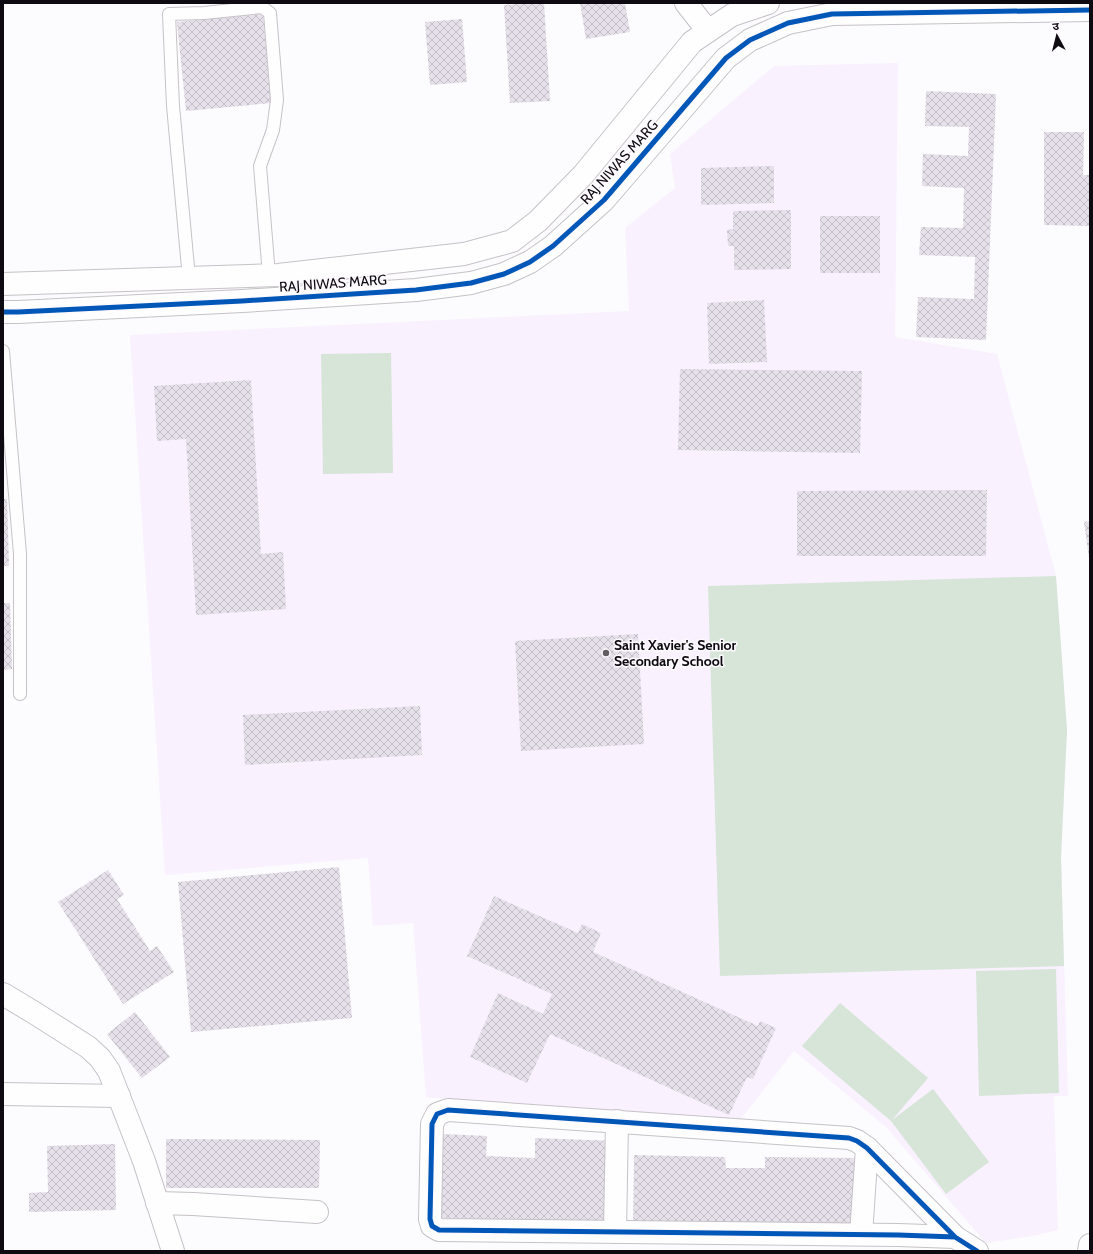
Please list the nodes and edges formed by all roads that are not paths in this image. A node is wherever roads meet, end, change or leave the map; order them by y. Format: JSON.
{"nodes":[{"id":1,"x":686,"y":3,"type":"edge"},
{"id":2,"x":768,"y":3,"type":"edge"},
{"id":3,"x":1090,"y":10,"type":"edge"},
{"id":4,"x":708,"y":32,"type":"junction"},
{"id":5,"x":269,"y":275,"type":"junction"},
{"id":6,"x":189,"y":278,"type":"junction"},
{"id":7,"x":3,"y":284,"type":"edge"},
{"id":8,"x":3,"y":312,"type":"edge"},
{"id":9,"x":3,"y":351,"type":"edge"},
{"id":10,"x":20,"y":694,"type":"dead end"},
{"id":11,"x":3,"y":994,"type":"edge"},
{"id":12,"x":3,"y":1094,"type":"edge"},
{"id":13,"x":119,"y":1096,"type":"junction"},
{"id":14,"x":618,"y":1121,"type":"junction"},
{"id":15,"x":867,"y":1148,"type":"junction"},
{"id":16,"x":156,"y":1203,"type":"junction"},
{"id":17,"x":317,"y":1212,"type":"dead end"},
{"id":18,"x":616,"y":1232,"type":"junction"},
{"id":19,"x":861,"y":1234,"type":"junction"},
{"id":20,"x":955,"y":1237,"type":"junction"},
{"id":21,"x":1090,"y":1245,"type":"edge"},
{"id":22,"x":173,"y":1251,"type":"edge"},
{"id":23,"x":977,"y":1251,"type":"edge"},
{"id":24,"x":1089,"y":1251,"type":"edge"}],
"edges":[{"from":1,"to":4,"type":"street"},
{"from":2,"to":4,"type":"street","name":"RAJ NIWAS MARG"},
{"from":3,"to":8,"type":"street","name":"RAJ NIWAS MARG"},
{"from":4,"to":5,"type":"street","name":"RAJ NIWAS MARG"},
{"from":5,"to":6,"type":"street","name":"RAJ NIWAS MARG"},
{"from":5,"to":6,"type":"lane"},
{"from":6,"to":7,"type":"street","name":"RAJ NIWAS MARG"},
{"from":9,"to":10,"type":"lane"},
{"from":11,"to":13,"type":"street"},
{"from":12,"to":13,"type":"street"},
{"from":13,"to":16,"type":"street"},
{"from":14,"to":15,"type":"street"},
{"from":14,"to":18,"type":"street"},
{"from":14,"to":18,"type":"street"},
{"from":15,"to":19,"type":"street"},
{"from":15,"to":20,"type":"street"},
{"from":16,"to":17,"type":"street"},
{"from":16,"to":22,"type":"street"},
{"from":18,"to":19,"type":"street"},
{"from":19,"to":20,"type":"street"},
{"from":20,"to":23,"type":"street"},
{"from":21,"to":24,"type":"street"}]}
